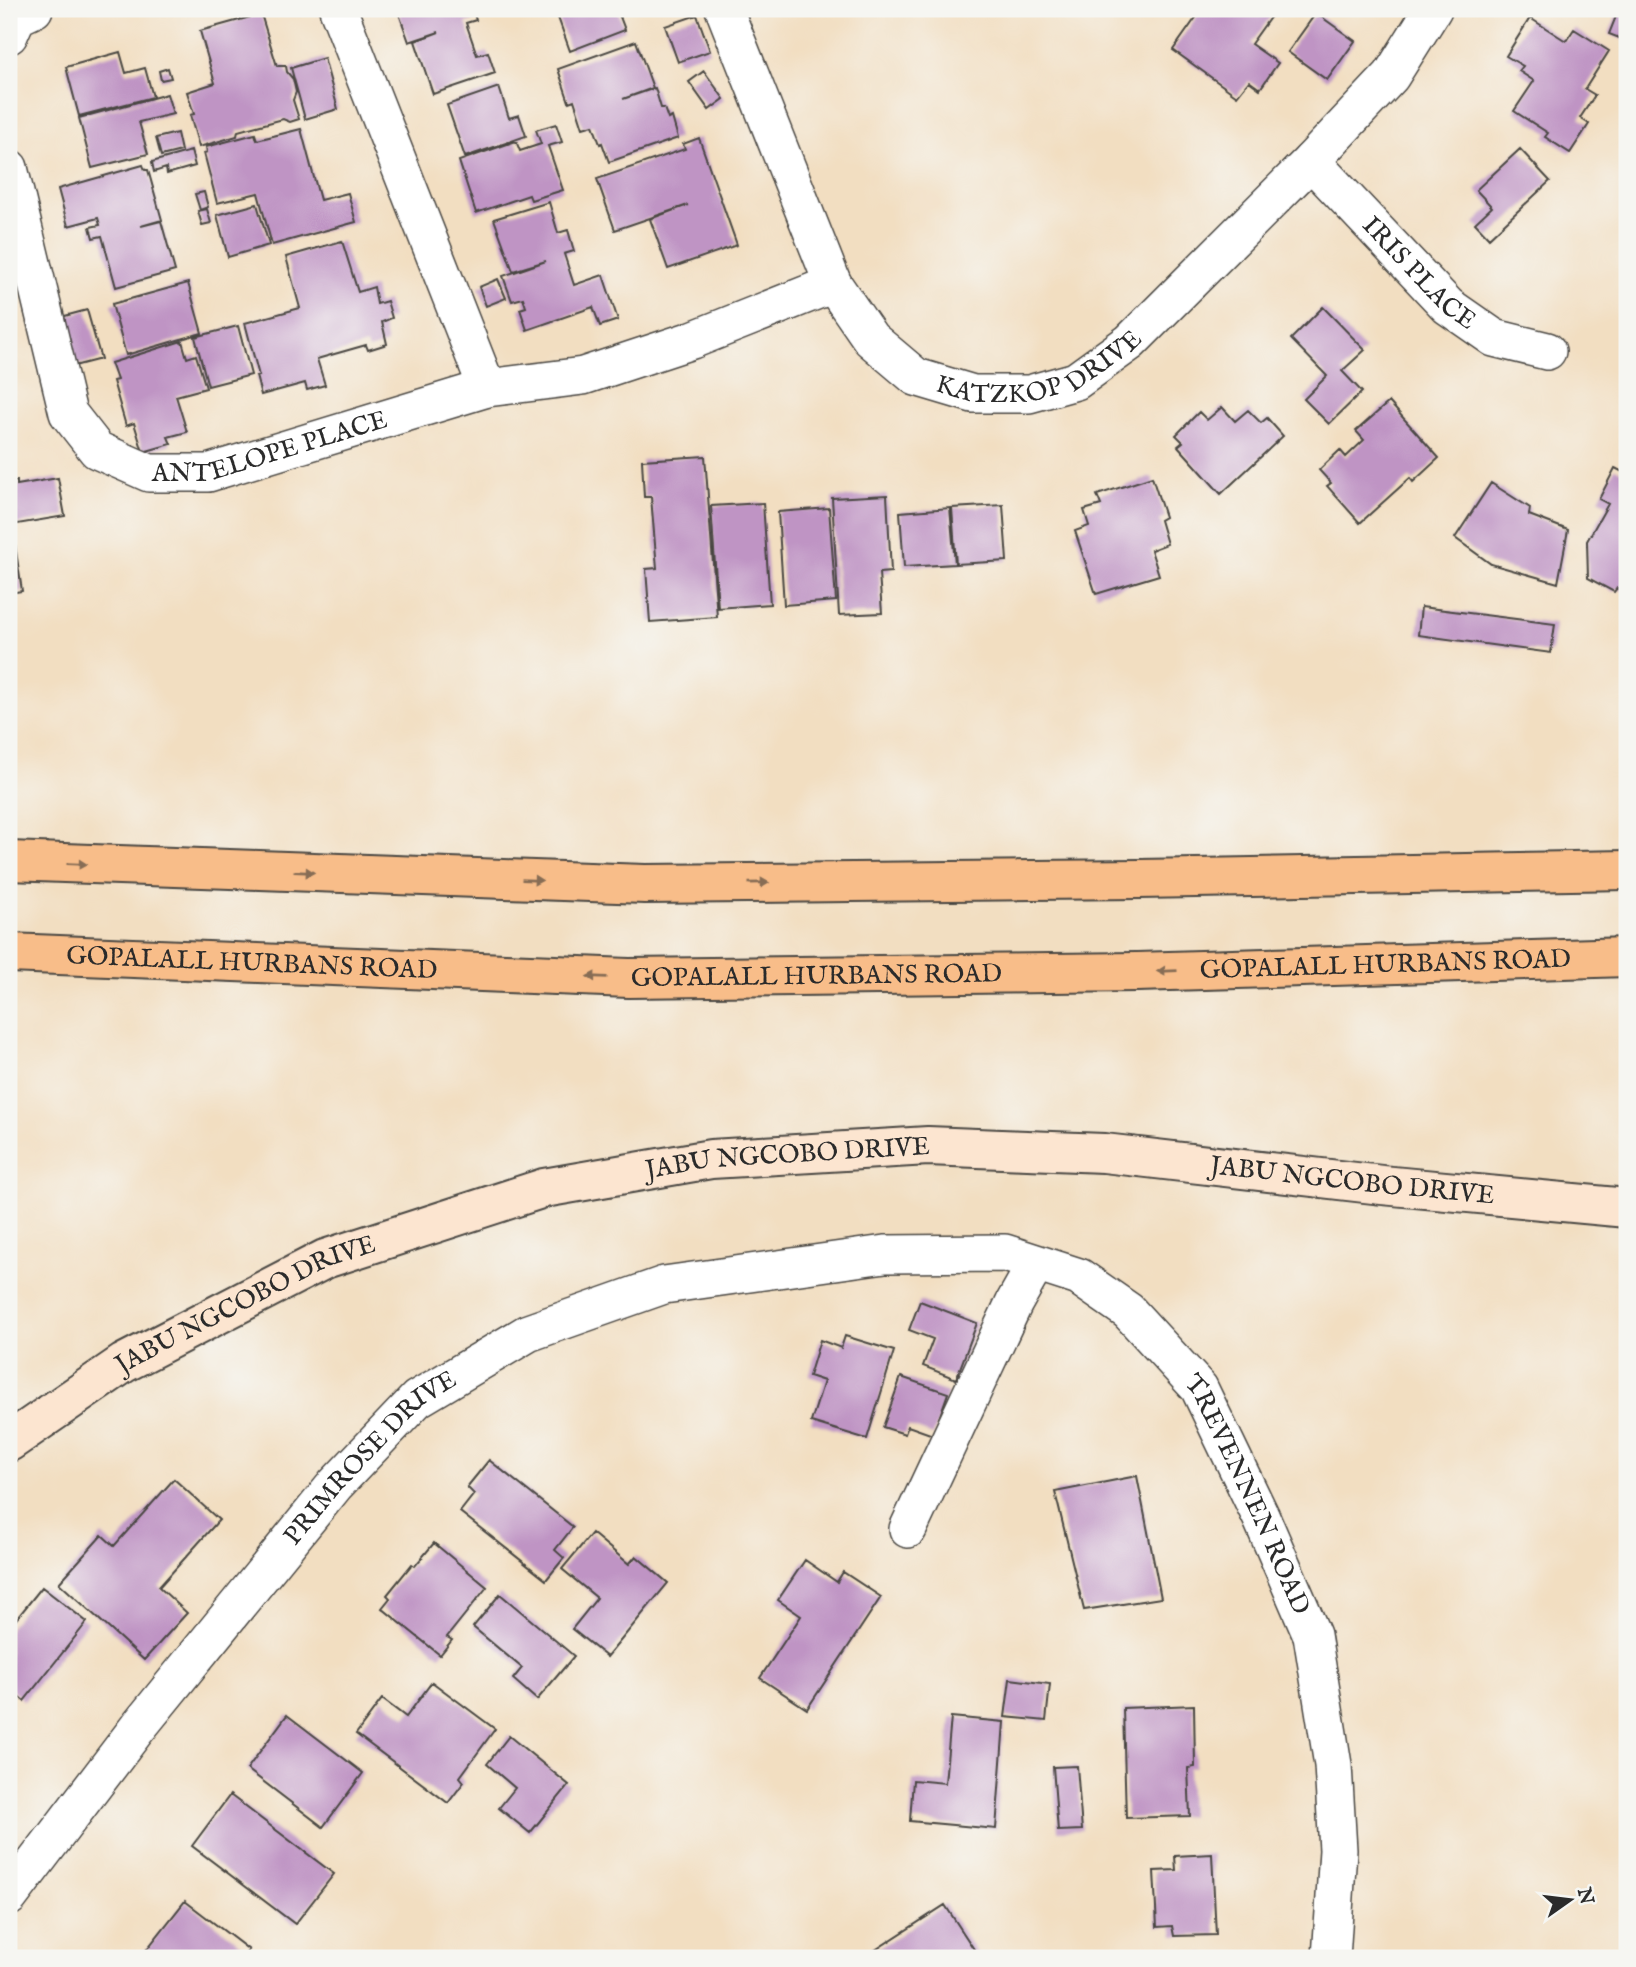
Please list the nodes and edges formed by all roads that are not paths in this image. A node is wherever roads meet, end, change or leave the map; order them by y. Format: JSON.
{"nodes":[{"id":1,"x":34,"y":9,"type":"edge"},
{"id":2,"x":338,"y":9,"type":"edge"},
{"id":3,"x":724,"y":9,"type":"edge"},
{"id":4,"x":1433,"y":9,"type":"edge"},
{"id":5,"x":9,"y":35,"type":"edge"},
{"id":6,"x":1311,"y":162,"type":"junction"},
{"id":7,"x":9,"y":168,"type":"edge"},
{"id":8,"x":832,"y":284,"type":"junction"},
{"id":9,"x":1547,"y":351,"type":"dead end"},
{"id":10,"x":487,"y":388,"type":"junction"},
{"id":11,"x":9,"y":861,"type":"edge"},
{"id":12,"x":1627,"y":870,"type":"edge"},
{"id":13,"x":9,"y":953,"type":"edge"},
{"id":14,"x":1627,"y":957,"type":"edge"},
{"id":15,"x":1627,"y":1208,"type":"edge"},
{"id":16,"x":885,"y":1254,"type":"joint"},
{"id":17,"x":1036,"y":1264,"type":"junction"},
{"id":18,"x":9,"y":1442,"type":"edge"},
{"id":19,"x":908,"y":1529,"type":"dead end"},
{"id":20,"x":9,"y":1897,"type":"edge"},
{"id":21,"x":1331,"y":1958,"type":"edge"}],
"edges":[{"from":1,"to":5,"type":"street"},
{"from":2,"to":10,"type":"street"},
{"from":3,"to":8,"type":"street","name":"KATZKOP DRIVE"},
{"from":4,"to":6,"type":"street","name":"KATZKOP DRIVE"},
{"from":6,"to":8,"type":"street","name":"KATZKOP DRIVE"},
{"from":6,"to":9,"type":"street","name":"IRIS PLACE"},
{"from":7,"to":10,"type":"street","name":"ANTELOPE PLACE"},
{"from":8,"to":10,"type":"street","name":"ANTELOPE PLACE"},
{"from":11,"to":12,"type":"main road","one_way":true},
{"from":14,"to":13,"type":"main road","name":"GOPALALL HURBANS ROAD","one_way":true},
{"from":15,"to":18,"type":"main road","name":"JABU NGCOBO DRIVE"},
{"from":16,"to":17,"type":"street","name":"TREVENNEN ROAD"},
{"from":16,"to":20,"type":"street","name":"PRIMROSE DRIVE"},
{"from":17,"to":19,"type":"street"},
{"from":17,"to":21,"type":"street","name":"TREVENNEN ROAD"}]}
